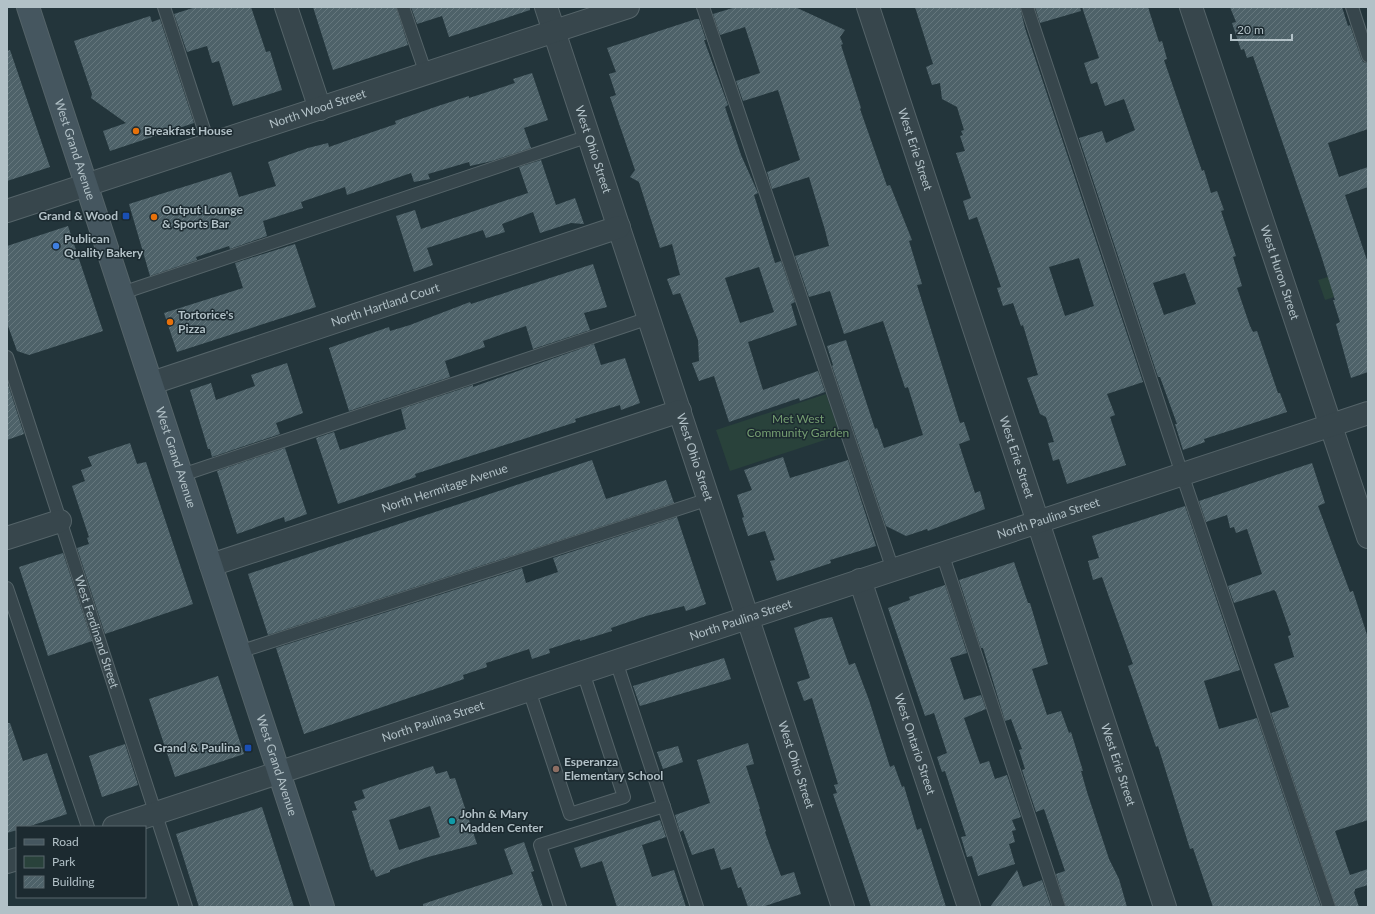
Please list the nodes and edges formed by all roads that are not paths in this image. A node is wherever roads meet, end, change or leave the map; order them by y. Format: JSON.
{"nodes":[{"id":1,"x":28,"y":7,"type":"edge"},
{"id":2,"x":164,"y":7,"type":"edge"},
{"id":3,"x":286,"y":7,"type":"edge"},
{"id":4,"x":404,"y":7,"type":"edge"},
{"id":5,"x":546,"y":7,"type":"edge"},
{"id":6,"x":628,"y":7,"type":"edge"},
{"id":7,"x":704,"y":7,"type":"edge"},
{"id":8,"x":868,"y":7,"type":"edge"},
{"id":9,"x":1027,"y":7,"type":"edge"},
{"id":10,"x":1191,"y":7,"type":"edge"},
{"id":11,"x":1352,"y":7,"type":"edge"},
{"id":12,"x":554,"y":31,"type":"junction"},
{"id":13,"x":1368,"y":56,"type":"edge"},
{"id":14,"x":426,"y":74,"type":"junction"},
{"id":15,"x":320,"y":109,"type":"junction"},
{"id":16,"x":589,"y":136,"type":"junction"},
{"id":17,"x":209,"y":145,"type":"junction"},
{"id":18,"x":87,"y":185,"type":"junction"},
{"id":19,"x":7,"y":211,"type":"edge"},
{"id":20,"x":619,"y":227,"type":"junction"},
{"id":21,"x":122,"y":293,"type":"junction"},
{"id":22,"x":649,"y":318,"type":"junction"},
{"id":23,"x":7,"y":357,"type":"edge"},
{"id":24,"x":152,"y":383,"type":"junction"},
{"id":25,"x":680,"y":411,"type":"junction"},
{"id":26,"x":1368,"y":413,"type":"edge"},
{"id":27,"x":1330,"y":425,"type":"junction"},
{"id":28,"x":1182,"y":474,"type":"junction"},
{"id":29,"x":182,"y":476,"type":"junction"},
{"id":30,"x":709,"y":499,"type":"junction"},
{"id":31,"x":60,"y":521,"type":"junction"},
{"id":32,"x":1038,"y":522,"type":"junction"},
{"id":33,"x":1368,"y":537,"type":"edge"},
{"id":34,"x":7,"y":538,"type":"edge"},
{"id":35,"x":942,"y":553,"type":"junction"},
{"id":36,"x":211,"y":565,"type":"junction"},
{"id":37,"x":893,"y":570,"type":"junction"},
{"id":38,"x":860,"y":580,"type":"junction"},
{"id":39,"x":7,"y":588,"type":"edge"},
{"id":40,"x":748,"y":618,"type":"junction"},
{"id":41,"x":240,"y":652,"type":"junction"},
{"id":42,"x":616,"y":661,"type":"junction"},
{"id":43,"x":582,"y":672,"type":"junction"},
{"id":44,"x":529,"y":690,"type":"junction"},
{"id":45,"x":279,"y":773,"type":"junction"},
{"id":46,"x":664,"y":806,"type":"junction"},
{"id":47,"x":156,"y":813,"type":"junction"},
{"id":48,"x":88,"y":826,"type":"edge"},
{"id":49,"x":117,"y":826,"type":"edge"},
{"id":50,"x":186,"y":907,"type":"edge"},
{"id":51,"x":323,"y":907,"type":"edge"},
{"id":52,"x":560,"y":907,"type":"edge"},
{"id":53,"x":697,"y":907,"type":"edge"},
{"id":54,"x":844,"y":907,"type":"edge"},
{"id":55,"x":970,"y":907,"type":"edge"},
{"id":56,"x":1059,"y":907,"type":"edge"},
{"id":57,"x":1165,"y":907,"type":"edge"},
{"id":58,"x":1329,"y":907,"type":"edge"}],
"edges":[{"from":1,"to":18,"type":"main road","name":"West Grand Avenue"},
{"from":2,"to":17,"type":"lane"},
{"from":3,"to":15,"type":"street"},
{"from":4,"to":14,"type":"lane"},
{"from":5,"to":12,"type":"street","name":"West Ohio Street"},
{"from":6,"to":12,"type":"street","name":"North Wood Street"},
{"from":7,"to":37,"type":"lane"},
{"from":8,"to":32,"type":"street","name":"West Erie Street"},
{"from":9,"to":28,"type":"lane"},
{"from":10,"to":27,"type":"street","name":"West Huron Street"},
{"from":11,"to":13,"type":"lane"},
{"from":12,"to":14,"type":"street","name":"North Wood Street"},
{"from":12,"to":16,"type":"street","name":"West Ohio Street"},
{"from":14,"to":15,"type":"street","name":"North Wood Street"},
{"from":15,"to":17,"type":"street","name":"North Wood Street"},
{"from":16,"to":20,"type":"street","name":"West Ohio Street"},
{"from":16,"to":21,"type":"lane"},
{"from":17,"to":18,"type":"street","name":"North Wood Street"},
{"from":18,"to":19,"type":"street","name":"North Wood Street"},
{"from":18,"to":21,"type":"main road","name":"West Grand Avenue"},
{"from":20,"to":22,"type":"street","name":"West Ohio Street"},
{"from":20,"to":24,"type":"street","name":"North Hartland Court"},
{"from":21,"to":24,"type":"main road","name":"West Grand Avenue"},
{"from":22,"to":25,"type":"street","name":"West Ohio Street"},
{"from":22,"to":29,"type":"lane"},
{"from":23,"to":31,"type":"lane","name":"West Ferdinand Street"},
{"from":24,"to":29,"type":"main road","name":"West Grand Avenue"},
{"from":25,"to":30,"type":"street","name":"West Ohio Street"},
{"from":25,"to":36,"type":"street","name":"North Hermitage Avenue"},
{"from":26,"to":27,"type":"street","name":"North Paulina Street"},
{"from":27,"to":28,"type":"street","name":"North Paulina Street"},
{"from":27,"to":33,"type":"street","name":"West Huron Street"},
{"from":28,"to":32,"type":"street","name":"North Paulina Street"},
{"from":28,"to":58,"type":"lane"},
{"from":29,"to":36,"type":"main road","name":"West Grand Avenue"},
{"from":30,"to":40,"type":"street","name":"West Ohio Street"},
{"from":30,"to":41,"type":"lane"},
{"from":31,"to":34,"type":"street"},
{"from":31,"to":47,"type":"lane","name":"West Ferdinand Street"},
{"from":32,"to":35,"type":"street","name":"North Paulina Street"},
{"from":32,"to":57,"type":"street","name":"West Erie Street"},
{"from":35,"to":37,"type":"street","name":"North Paulina Street"},
{"from":35,"to":56,"type":"lane"},
{"from":36,"to":41,"type":"main road","name":"West Grand Avenue"},
{"from":37,"to":38,"type":"street","name":"North Paulina Street"},
{"from":38,"to":40,"type":"street","name":"North Paulina Street"},
{"from":38,"to":55,"type":"street","name":"West Ontario Street"},
{"from":39,"to":48,"type":"lane"},
{"from":40,"to":42,"type":"street","name":"North Paulina Street"},
{"from":40,"to":54,"type":"street","name":"West Ohio Street"},
{"from":41,"to":45,"type":"main road","name":"West Grand Avenue"},
{"from":42,"to":43,"type":"street","name":"North Paulina Street"},
{"from":42,"to":46,"type":"lane"},
{"from":43,"to":44,"type":"street","name":"North Paulina Street"},
{"from":43,"to":44,"type":"lane"},
{"from":44,"to":45,"type":"street","name":"North Paulina Street"},
{"from":45,"to":47,"type":"street","name":"North Paulina Street"},
{"from":45,"to":51,"type":"main road","name":"West Grand Avenue"},
{"from":46,"to":52,"type":"lane"},
{"from":46,"to":53,"type":"lane"},
{"from":47,"to":49,"type":"street","name":"North Paulina Street"},
{"from":47,"to":50,"type":"lane","name":"West Ferdinand Street"}]}
